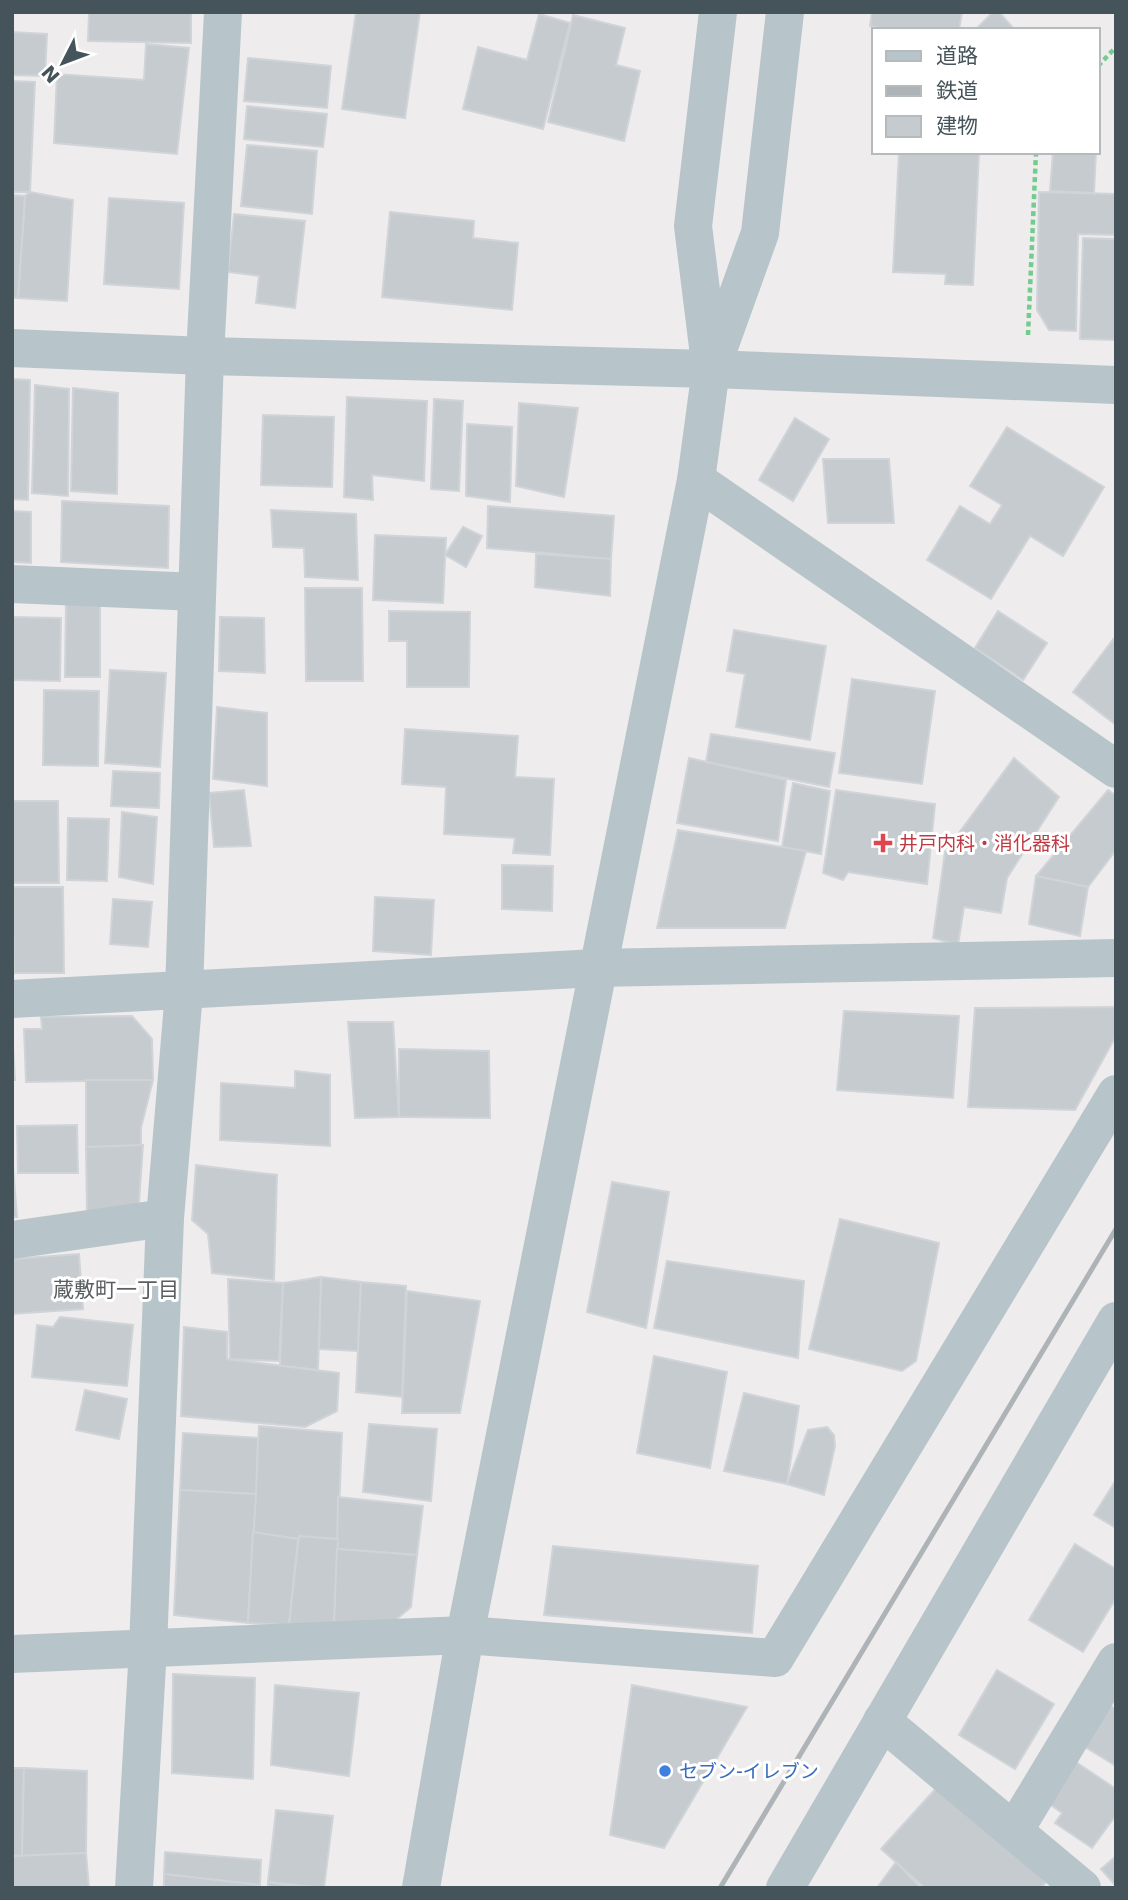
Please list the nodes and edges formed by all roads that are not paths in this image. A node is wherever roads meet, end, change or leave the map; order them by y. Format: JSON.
{"nodes":[{"id":1,"x":223,"y":12,"type":"edge"},
{"id":2,"x":718,"y":12,"type":"edge"},
{"id":3,"x":785,"y":12,"type":"edge"},
{"id":4,"x":12,"y":348,"type":"edge"},
{"id":5,"x":205,"y":356,"type":"junction"},
{"id":6,"x":711,"y":369,"type":"junction"},
{"id":7,"x":1116,"y":385,"type":"edge"},
{"id":8,"x":696,"y":480,"type":"junction"},
{"id":9,"x":12,"y":584,"type":"edge"},
{"id":10,"x":197,"y":592,"type":"junction"},
{"id":11,"x":1116,"y":769,"type":"edge"},
{"id":12,"x":1116,"y":958,"type":"edge"},
{"id":13,"x":596,"y":968,"type":"junction"},
{"id":14,"x":184,"y":992,"type":"junction"},
{"id":15,"x":12,"y":999,"type":"edge"},
{"id":16,"x":1116,"y":1094,"type":"edge"},
{"id":17,"x":165,"y":1218,"type":"junction"},
{"id":18,"x":12,"y":1240,"type":"edge"},
{"id":19,"x":1116,"y":1321,"type":"edge"},
{"id":20,"x":465,"y":1635,"type":"junction"},
{"id":21,"x":148,"y":1648,"type":"junction"},
{"id":22,"x":12,"y":1654,"type":"edge"},
{"id":23,"x":1116,"y":1662,"type":"edge"},
{"id":24,"x":882,"y":1721,"type":"junction"},
{"id":25,"x":1014,"y":1831,"type":"junction"},
{"id":26,"x":134,"y":1888,"type":"edge"},
{"id":27,"x":421,"y":1888,"type":"edge"},
{"id":28,"x":785,"y":1888,"type":"edge"},
{"id":29,"x":1082,"y":1888,"type":"edge"}],
"edges":[{"from":1,"to":5,"type":"street"},
{"from":2,"to":6,"type":"street"},
{"from":3,"to":6,"type":"street"},
{"from":4,"to":5,"type":"street"},
{"from":5,"to":6,"type":"street"},
{"from":5,"to":10,"type":"street"},
{"from":6,"to":7,"type":"street"},
{"from":6,"to":8,"type":"street"},
{"from":8,"to":11,"type":"street"},
{"from":8,"to":13,"type":"street"},
{"from":9,"to":10,"type":"street"},
{"from":10,"to":14,"type":"street"},
{"from":12,"to":13,"type":"street"},
{"from":13,"to":14,"type":"street"},
{"from":13,"to":20,"type":"street"},
{"from":14,"to":15,"type":"street"},
{"from":14,"to":17,"type":"street"},
{"from":16,"to":20,"type":"street"},
{"from":17,"to":18,"type":"street"},
{"from":17,"to":21,"type":"street"},
{"from":19,"to":24,"type":"street"},
{"from":20,"to":21,"type":"street"},
{"from":20,"to":27,"type":"street"},
{"from":21,"to":22,"type":"street"},
{"from":21,"to":26,"type":"street"},
{"from":23,"to":25,"type":"street"},
{"from":24,"to":25,"type":"street"},
{"from":24,"to":28,"type":"street"},
{"from":25,"to":29,"type":"street"}]}
